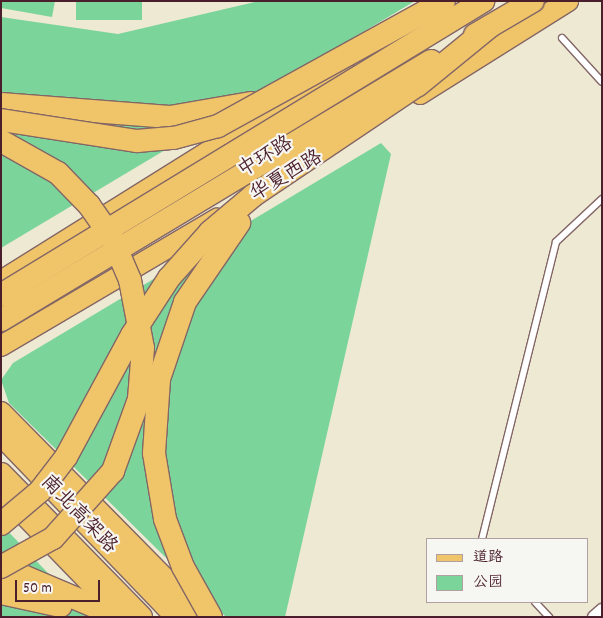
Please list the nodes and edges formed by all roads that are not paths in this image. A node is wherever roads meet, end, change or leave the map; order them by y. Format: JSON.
{"nodes":[{"id":1,"x":444,"y":1,"type":"edge"},
{"id":2,"x":450,"y":1,"type":"edge"},
{"id":3,"x":483,"y":1,"type":"edge"},
{"id":4,"x":533,"y":1,"type":"edge"},
{"id":5,"x":568,"y":1,"type":"edge"},
{"id":6,"x":489,"y":27,"type":"junction"},
{"id":7,"x":562,"y":38,"type":"dead end"},
{"id":8,"x":602,"y":82,"type":"edge"},
{"id":9,"x":274,"y":96,"type":"junction"},
{"id":10,"x":1,"y":104,"type":"edge"},
{"id":11,"x":1,"y":120,"type":"edge"},
{"id":12,"x":1,"y":141,"type":"edge"},
{"id":13,"x":277,"y":180,"type":"junction"},
{"id":14,"x":602,"y":199,"type":"edge"},
{"id":15,"x":1,"y":281,"type":"edge"},
{"id":16,"x":1,"y":295,"type":"edge"},
{"id":17,"x":1,"y":320,"type":"edge"},
{"id":18,"x":1,"y":346,"type":"edge"},
{"id":19,"x":1,"y":412,"type":"edge"},
{"id":20,"x":1,"y":434,"type":"edge"},
{"id":21,"x":1,"y":474,"type":"edge"},
{"id":22,"x":1,"y":491,"type":"edge"},
{"id":23,"x":1,"y":524,"type":"edge"},
{"id":24,"x":482,"y":538,"type":"edge"},
{"id":25,"x":1,"y":567,"type":"edge"},
{"id":26,"x":1,"y":574,"type":"edge"},
{"id":27,"x":1,"y":594,"type":"edge"},
{"id":28,"x":536,"y":603,"type":"edge"},
{"id":29,"x":602,"y":610,"type":"edge"},
{"id":30,"x":93,"y":617,"type":"edge"},
{"id":31,"x":108,"y":617,"type":"edge"},
{"id":32,"x":124,"y":617,"type":"edge"},
{"id":33,"x":141,"y":617,"type":"edge"},
{"id":34,"x":177,"y":617,"type":"edge"},
{"id":35,"x":203,"y":617,"type":"edge"},
{"id":36,"x":211,"y":617,"type":"edge"},
{"id":37,"x":549,"y":617,"type":"edge"},
{"id":38,"x":594,"y":617,"type":"edge"}],
"edges":[{"from":1,"to":9,"type":"highway","bridge":true},
{"from":2,"to":15,"type":"main road"},
{"from":3,"to":16,"type":"highway","name":"中环路","bridge":true},
{"from":4,"to":6,"type":"highway","name":"中环路","bridge":true},
{"from":5,"to":18,"type":"main road","name":"华夏西路"},
{"from":6,"to":13,"type":"highway","bridge":true},
{"from":6,"to":17,"type":"highway","name":"中环路","bridge":true},
{"from":7,"to":8,"type":"lane"},
{"from":9,"to":10,"type":"highway","bridge":true},
{"from":9,"to":11,"type":"highway","bridge":true},
{"from":12,"to":25,"type":"highway","bridge":true},
{"from":13,"to":23,"type":"highway","bridge":true},
{"from":13,"to":36,"type":"highway","bridge":true},
{"from":14,"to":24,"type":"lane"},
{"from":19,"to":35,"type":"main road"},
{"from":20,"to":34,"type":"highway","name":"南北高架路","bridge":true},
{"from":21,"to":33,"type":"highway","name":"南北高架路","bridge":true},
{"from":22,"to":32,"type":"main road"},
{"from":26,"to":31,"type":"highway"},
{"from":27,"to":30,"type":"highway"},
{"from":28,"to":37,"type":"lane"},
{"from":29,"to":38,"type":"street"}]}
